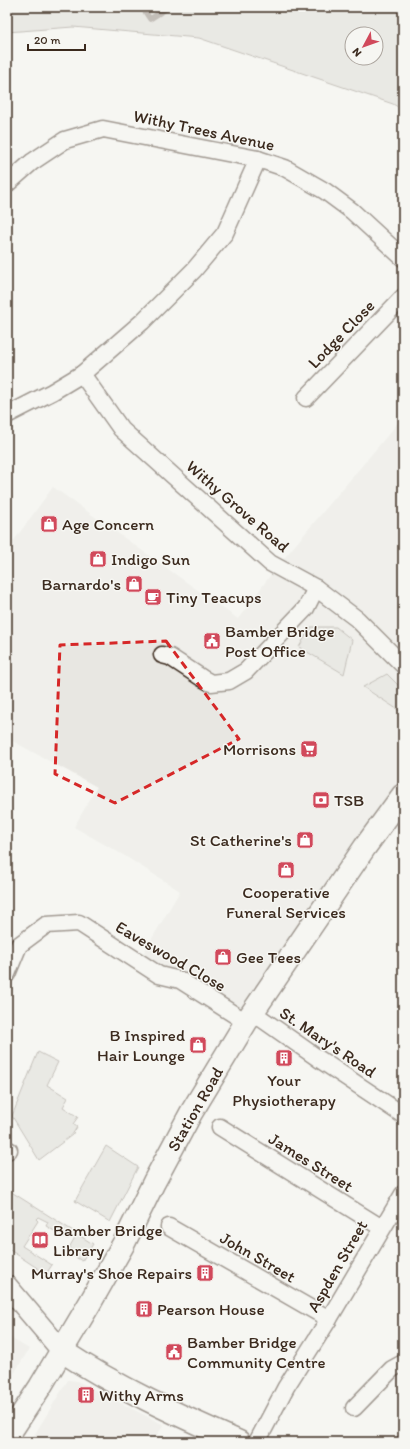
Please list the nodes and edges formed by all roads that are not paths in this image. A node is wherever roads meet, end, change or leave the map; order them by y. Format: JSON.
{"nodes":[{"id":1,"x":258,"y":158,"type":"junction"},
{"id":2,"x":7,"y":184,"type":"edge"},
{"id":3,"x":403,"y":258,"type":"edge"},
{"id":4,"x":403,"y":297,"type":"edge"},
{"id":5,"x":82,"y":374,"type":"junction"},
{"id":6,"x":306,"y":398,"type":"dead end"},
{"id":7,"x":7,"y":415,"type":"edge"},
{"id":8,"x":316,"y":588,"type":"junction"},
{"id":9,"x":162,"y":655,"type":"dead end"},
{"id":10,"x":403,"y":665,"type":"edge"},
{"id":11,"x":403,"y":795,"type":"edge"},
{"id":12,"x":7,"y":974,"type":"edge"},
{"id":13,"x":249,"y":1017,"type":"junction"},
{"id":14,"x":403,"y":1115,"type":"edge"},
{"id":15,"x":220,"y":1127,"type":"dead end"},
{"id":16,"x":403,"y":1194,"type":"edge"},
{"id":17,"x":169,"y":1227,"type":"dead end"},
{"id":18,"x":382,"y":1228,"type":"junction"},
{"id":19,"x":7,"y":1286,"type":"edge"},
{"id":20,"x":328,"y":1319,"type":"junction"},
{"id":21,"x":62,"y":1351,"type":"junction"},
{"id":22,"x":403,"y":1363,"type":"edge"},
{"id":23,"x":354,"y":1408,"type":"dead end"},
{"id":24,"x":7,"y":1437,"type":"edge"},
{"id":25,"x":239,"y":1442,"type":"edge"},
{"id":26,"x":258,"y":1442,"type":"edge"}],
"edges":[{"from":1,"to":2,"type":"street","name":"Withy Trees Avenue"},
{"from":1,"to":3,"type":"street","name":"Withy Trees Avenue"},
{"from":1,"to":5,"type":"street"},
{"from":4,"to":6,"type":"street","name":"Lodge Close"},
{"from":5,"to":7,"type":"street"},
{"from":5,"to":8,"type":"street","name":"Withy Grove Road"},
{"from":8,"to":9,"type":"street"},
{"from":8,"to":10,"type":"street","name":"Withy Grove Road"},
{"from":11,"to":13,"type":"main road","name":"Station Road"},
{"from":12,"to":13,"type":"street","name":"Eaveswood Close"},
{"from":13,"to":14,"type":"street","name":"St. Mary's Road"},
{"from":13,"to":21,"type":"main road","name":"Station Road"},
{"from":15,"to":18,"type":"street","name":"James Street"},
{"from":16,"to":18,"type":"street","name":"Aspden Street"},
{"from":17,"to":20,"type":"street","name":"John Street"},
{"from":18,"to":20,"type":"street","name":"Aspden Street"},
{"from":19,"to":21,"type":"street"},
{"from":20,"to":26,"type":"street","name":"Aspden Street"},
{"from":21,"to":24,"type":"main road","name":"Station Road"},
{"from":21,"to":25,"type":"main road"},
{"from":22,"to":23,"type":"street"}]}
